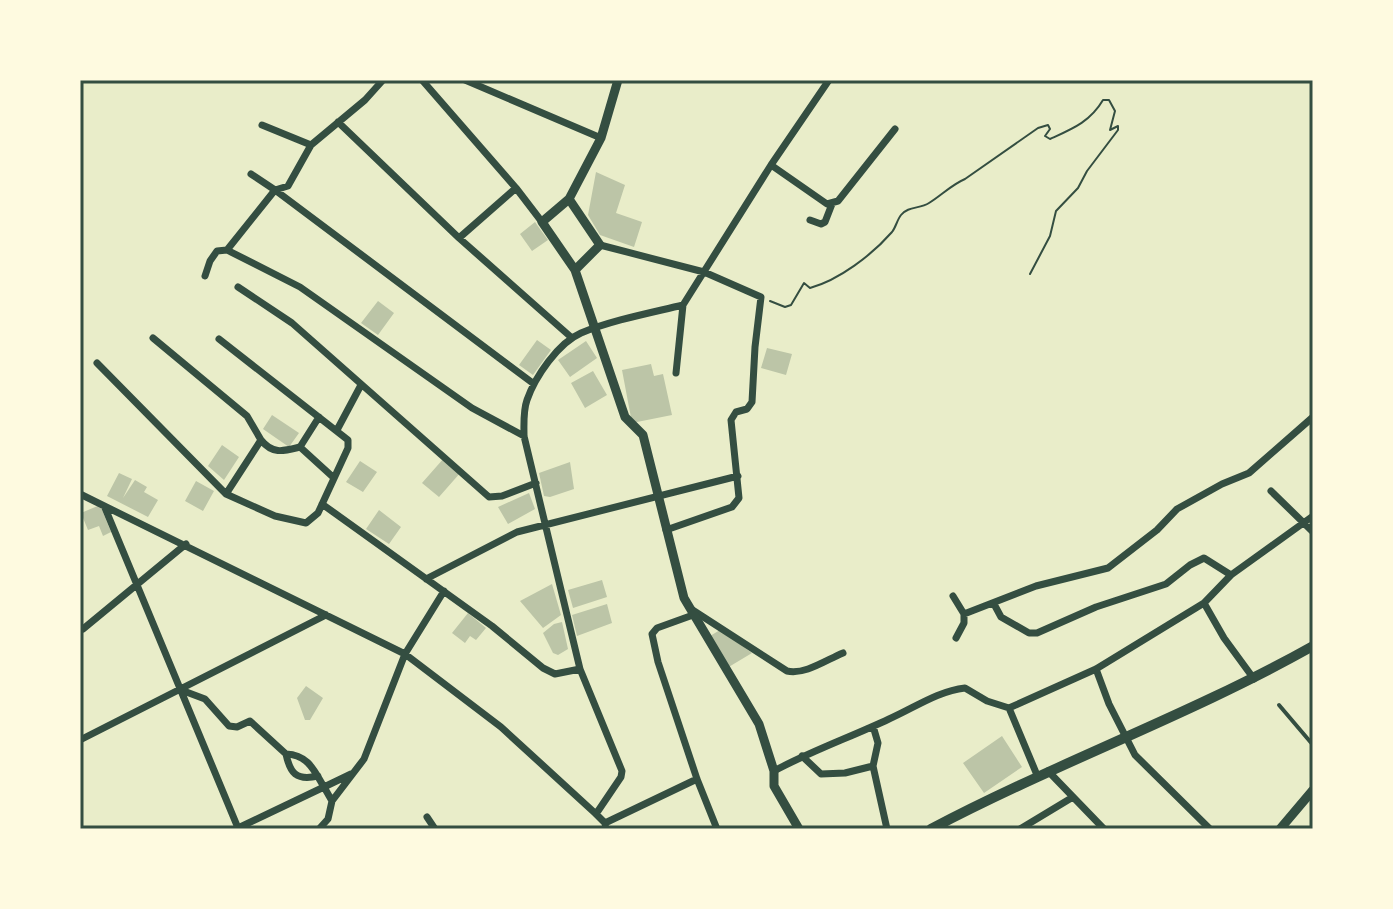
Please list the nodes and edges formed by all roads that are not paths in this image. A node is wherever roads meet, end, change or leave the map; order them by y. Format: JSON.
{"nodes":[{"id":1,"x":383,"y":80,"type":"edge"},
{"id":2,"x":422,"y":80,"type":"edge"},
{"id":3,"x":465,"y":80,"type":"edge"},
{"id":4,"x":618,"y":80,"type":"edge"},
{"id":5,"x":829,"y":80,"type":"edge"},
{"id":6,"x":338,"y":122,"type":"junction"},
{"id":7,"x":262,"y":125,"type":"dead end"},
{"id":8,"x":895,"y":129,"type":"dead end"},
{"id":9,"x":601,"y":138,"type":"junction"},
{"id":10,"x":311,"y":145,"type":"junction"},
{"id":11,"x":771,"y":165,"type":"junction"},
{"id":12,"x":251,"y":174,"type":"dead end"},
{"id":13,"x":516,"y":188,"type":"junction"},
{"id":14,"x":275,"y":190,"type":"junction"},
{"id":15,"x":569,"y":199,"type":"junction"},
{"id":16,"x":832,"y":204,"type":"junction"},
{"id":17,"x":810,"y":220,"type":"dead end"},
{"id":18,"x":542,"y":222,"type":"junction"},
{"id":19,"x":459,"y":238,"type":"junction"},
{"id":20,"x":600,"y":245,"type":"junction"},
{"id":21,"x":227,"y":250,"type":"junction"},
{"id":22,"x":575,"y":270,"type":"junction"},
{"id":23,"x":704,"y":272,"type":"junction"},
{"id":24,"x":205,"y":276,"type":"dead end"},
{"id":25,"x":238,"y":287,"type":"dead end"},
{"id":26,"x":683,"y":305,"type":"junction"},
{"id":27,"x":594,"y":329,"type":"junction"},
{"id":28,"x":153,"y":338,"type":"dead end"},
{"id":29,"x":572,"y":338,"type":"junction"},
{"id":30,"x":219,"y":339,"type":"dead end"},
{"id":31,"x":97,"y":363,"type":"dead end"},
{"id":32,"x":676,"y":373,"type":"dead end"},
{"id":33,"x":534,"y":384,"type":"junction"},
{"id":34,"x":361,"y":385,"type":"junction"},
{"id":35,"x":319,"y":417,"type":"junction"},
{"id":36,"x":1313,"y":417,"type":"edge"},
{"id":37,"x":337,"y":430,"type":"junction"},
{"id":38,"x":524,"y":436,"type":"junction"},
{"id":39,"x":261,"y":440,"type":"junction"},
{"id":40,"x":300,"y":447,"type":"junction"},
{"id":41,"x":738,"y":476,"type":"junction"},
{"id":42,"x":334,"y":478,"type":"junction"},
{"id":43,"x":536,"y":483,"type":"junction"},
{"id":44,"x":1271,"y":491,"type":"dead end"},
{"id":45,"x":80,"y":494,"type":"edge"},
{"id":46,"x":226,"y":494,"type":"junction"},
{"id":47,"x":657,"y":495,"type":"junction"},
{"id":48,"x":322,"y":504,"type":"junction"},
{"id":49,"x":105,"y":508,"type":"junction"},
{"id":50,"x":1313,"y":516,"type":"edge"},
{"id":51,"x":546,"y":523,"type":"junction"},
{"id":52,"x":1304,"y":524,"type":"junction"},
{"id":53,"x":666,"y":530,"type":"junction"},
{"id":54,"x":1313,"y":532,"type":"edge"},
{"id":55,"x":186,"y":544,"type":"junction"},
{"id":56,"x":1231,"y":575,"type":"junction"},
{"id":57,"x":426,"y":579,"type":"junction"},
{"id":58,"x":137,"y":585,"type":"junction"},
{"id":59,"x":444,"y":591,"type":"junction"},
{"id":60,"x":953,"y":596,"type":"dead end"},
{"id":61,"x":1204,"y":603,"type":"junction"},
{"id":62,"x":994,"y":604,"type":"junction"},
{"id":63,"x":691,"y":612,"type":"junction"},
{"id":64,"x":964,"y":614,"type":"junction"},
{"id":65,"x":326,"y":615,"type":"junction"},
{"id":66,"x":83,"y":629,"type":"dead end"},
{"id":67,"x":956,"y":638,"type":"dead end"},
{"id":68,"x":1313,"y":646,"type":"edge"},
{"id":69,"x":843,"y":653,"type":"dead end"},
{"id":70,"x":405,"y":654,"type":"junction"},
{"id":71,"x":580,"y":669,"type":"junction"},
{"id":72,"x":1096,"y":669,"type":"junction"},
{"id":73,"x":1254,"y":679,"type":"junction"},
{"id":74,"x":181,"y":690,"type":"junction"},
{"id":75,"x":1279,"y":705,"type":"dead end"},
{"id":76,"x":1009,"y":708,"type":"junction"},
{"id":77,"x":873,"y":726,"type":"junction"},
{"id":78,"x":1127,"y":738,"type":"junction"},
{"id":79,"x":80,"y":740,"type":"edge"},
{"id":80,"x":1313,"y":745,"type":"edge"},
{"id":81,"x":286,"y":754,"type":"junction"},
{"id":82,"x":802,"y":756,"type":"junction"},
{"id":83,"x":873,"y":766,"type":"junction"},
{"id":84,"x":774,"y":771,"type":"junction"},
{"id":85,"x":354,"y":773,"type":"junction"},
{"id":86,"x":1043,"y":773,"type":"junction"},
{"id":87,"x":318,"y":776,"type":"junction"},
{"id":88,"x":697,"y":779,"type":"junction"},
{"id":89,"x":324,"y":787,"type":"junction"},
{"id":90,"x":1313,"y":790,"type":"edge"},
{"id":91,"x":1073,"y":797,"type":"junction"},
{"id":92,"x":332,"y":801,"type":"junction"},
{"id":93,"x":596,"y":814,"type":"junction"},
{"id":94,"x":427,"y":817,"type":"dead end"},
{"id":95,"x":947,"y":825,"type":"edge"},
{"id":96,"x":606,"y":826,"type":"edge"},
{"id":97,"x":237,"y":829,"type":"edge"},
{"id":98,"x":319,"y":829,"type":"edge"},
{"id":99,"x":435,"y":829,"type":"edge"},
{"id":100,"x":717,"y":829,"type":"edge"},
{"id":101,"x":799,"y":829,"type":"edge"},
{"id":102,"x":887,"y":829,"type":"edge"},
{"id":103,"x":931,"y":829,"type":"edge"},
{"id":104,"x":1020,"y":829,"type":"edge"},
{"id":105,"x":1104,"y":829,"type":"edge"},
{"id":106,"x":1210,"y":829,"type":"edge"},
{"id":107,"x":1280,"y":829,"type":"edge"}],
"edges":[{"from":1,"to":6,"type":"street"},
{"from":2,"to":13,"type":"street"},
{"from":3,"to":9,"type":"street"},
{"from":4,"to":9,"type":"street"},
{"from":5,"to":11,"type":"street"},
{"from":6,"to":10,"type":"street"},
{"from":6,"to":19,"type":"street"},
{"from":7,"to":10,"type":"street"},
{"from":8,"to":16,"type":"street"},
{"from":9,"to":15,"type":"street"},
{"from":10,"to":14,"type":"street"},
{"from":11,"to":16,"type":"street"},
{"from":11,"to":23,"type":"street"},
{"from":12,"to":14,"type":"street"},
{"from":13,"to":18,"type":"street"},
{"from":13,"to":19,"type":"street"},
{"from":14,"to":21,"type":"street"},
{"from":14,"to":33,"type":"street"},
{"from":15,"to":18,"type":"street"},
{"from":15,"to":20,"type":"street"},
{"from":16,"to":17,"type":"street"},
{"from":18,"to":22,"type":"street"},
{"from":19,"to":29,"type":"street"},
{"from":20,"to":22,"type":"street"},
{"from":20,"to":23,"type":"street"},
{"from":21,"to":24,"type":"street"},
{"from":21,"to":38,"type":"street"},
{"from":22,"to":27,"type":"street"},
{"from":23,"to":26,"type":"street"},
{"from":23,"to":41,"type":"street"},
{"from":25,"to":34,"type":"street"},
{"from":26,"to":27,"type":"street"},
{"from":26,"to":32,"type":"street"},
{"from":27,"to":29,"type":"street"},
{"from":27,"to":47,"type":"street"},
{"from":28,"to":39,"type":"street"},
{"from":29,"to":33,"type":"street"},
{"from":30,"to":35,"type":"street"},
{"from":31,"to":46,"type":"street"},
{"from":33,"to":38,"type":"street"},
{"from":34,"to":37,"type":"street"},
{"from":34,"to":43,"type":"street"},
{"from":35,"to":37,"type":"street"},
{"from":35,"to":40,"type":"street"},
{"from":36,"to":62,"type":"street"},
{"from":37,"to":42,"type":"street"},
{"from":38,"to":43,"type":"street"},
{"from":39,"to":40,"type":"street"},
{"from":39,"to":46,"type":"street"},
{"from":40,"to":42,"type":"street"},
{"from":41,"to":47,"type":"street"},
{"from":41,"to":53,"type":"street"},
{"from":42,"to":48,"type":"street"},
{"from":43,"to":51,"type":"street"},
{"from":44,"to":52,"type":"street"},
{"from":45,"to":49,"type":"street"},
{"from":46,"to":48,"type":"street"},
{"from":47,"to":51,"type":"street"},
{"from":47,"to":53,"type":"street"},
{"from":48,"to":57,"type":"street"},
{"from":49,"to":55,"type":"street"},
{"from":49,"to":58,"type":"street"},
{"from":50,"to":52,"type":"street"},
{"from":51,"to":57,"type":"street"},
{"from":51,"to":71,"type":"street"},
{"from":52,"to":54,"type":"street"},
{"from":52,"to":56,"type":"street"},
{"from":53,"to":63,"type":"street"},
{"from":55,"to":58,"type":"street"},
{"from":55,"to":65,"type":"street"},
{"from":56,"to":61,"type":"street"},
{"from":56,"to":62,"type":"street"},
{"from":57,"to":59,"type":"street"},
{"from":58,"to":66,"type":"street"},
{"from":58,"to":74,"type":"street"},
{"from":59,"to":70,"type":"street"},
{"from":59,"to":71,"type":"street"},
{"from":60,"to":64,"type":"street"},
{"from":61,"to":72,"type":"street"},
{"from":61,"to":73,"type":"street"},
{"from":62,"to":64,"type":"street"},
{"from":63,"to":69,"type":"street"},
{"from":63,"to":84,"type":"street"},
{"from":63,"to":88,"type":"street"},
{"from":64,"to":67,"type":"street"},
{"from":65,"to":70,"type":"street"},
{"from":65,"to":74,"type":"street"},
{"from":68,"to":73,"type":"main road"},
{"from":70,"to":85,"type":"street"},
{"from":70,"to":93,"type":"street"},
{"from":71,"to":93,"type":"street"},
{"from":72,"to":76,"type":"street"},
{"from":72,"to":78,"type":"street"},
{"from":73,"to":78,"type":"main road"},
{"from":74,"to":79,"type":"street"},
{"from":74,"to":81,"type":"street"},
{"from":74,"to":97,"type":"street"},
{"from":75,"to":80,"type":"lane"},
{"from":76,"to":77,"type":"street"},
{"from":76,"to":86,"type":"street"},
{"from":77,"to":82,"type":"street"},
{"from":77,"to":83,"type":"street"},
{"from":78,"to":86,"type":"main road"},
{"from":78,"to":106,"type":"street"},
{"from":81,"to":87,"type":"street"},
{"from":81,"to":87,"type":"street"},
{"from":82,"to":83,"type":"street"},
{"from":82,"to":84,"type":"street"},
{"from":83,"to":102,"type":"street"},
{"from":84,"to":101,"type":"street"},
{"from":85,"to":89,"type":"street"},
{"from":85,"to":92,"type":"street"},
{"from":86,"to":91,"type":"street"},
{"from":86,"to":95,"type":"main road"},
{"from":87,"to":89,"type":"street"},
{"from":88,"to":96,"type":"street"},
{"from":88,"to":100,"type":"street"},
{"from":89,"to":92,"type":"street"},
{"from":89,"to":97,"type":"street"},
{"from":90,"to":107,"type":"street"},
{"from":91,"to":104,"type":"street"},
{"from":91,"to":105,"type":"street"},
{"from":92,"to":98,"type":"street"},
{"from":93,"to":96,"type":"street"},
{"from":94,"to":99,"type":"street"},
{"from":95,"to":103,"type":"main road"}]}
